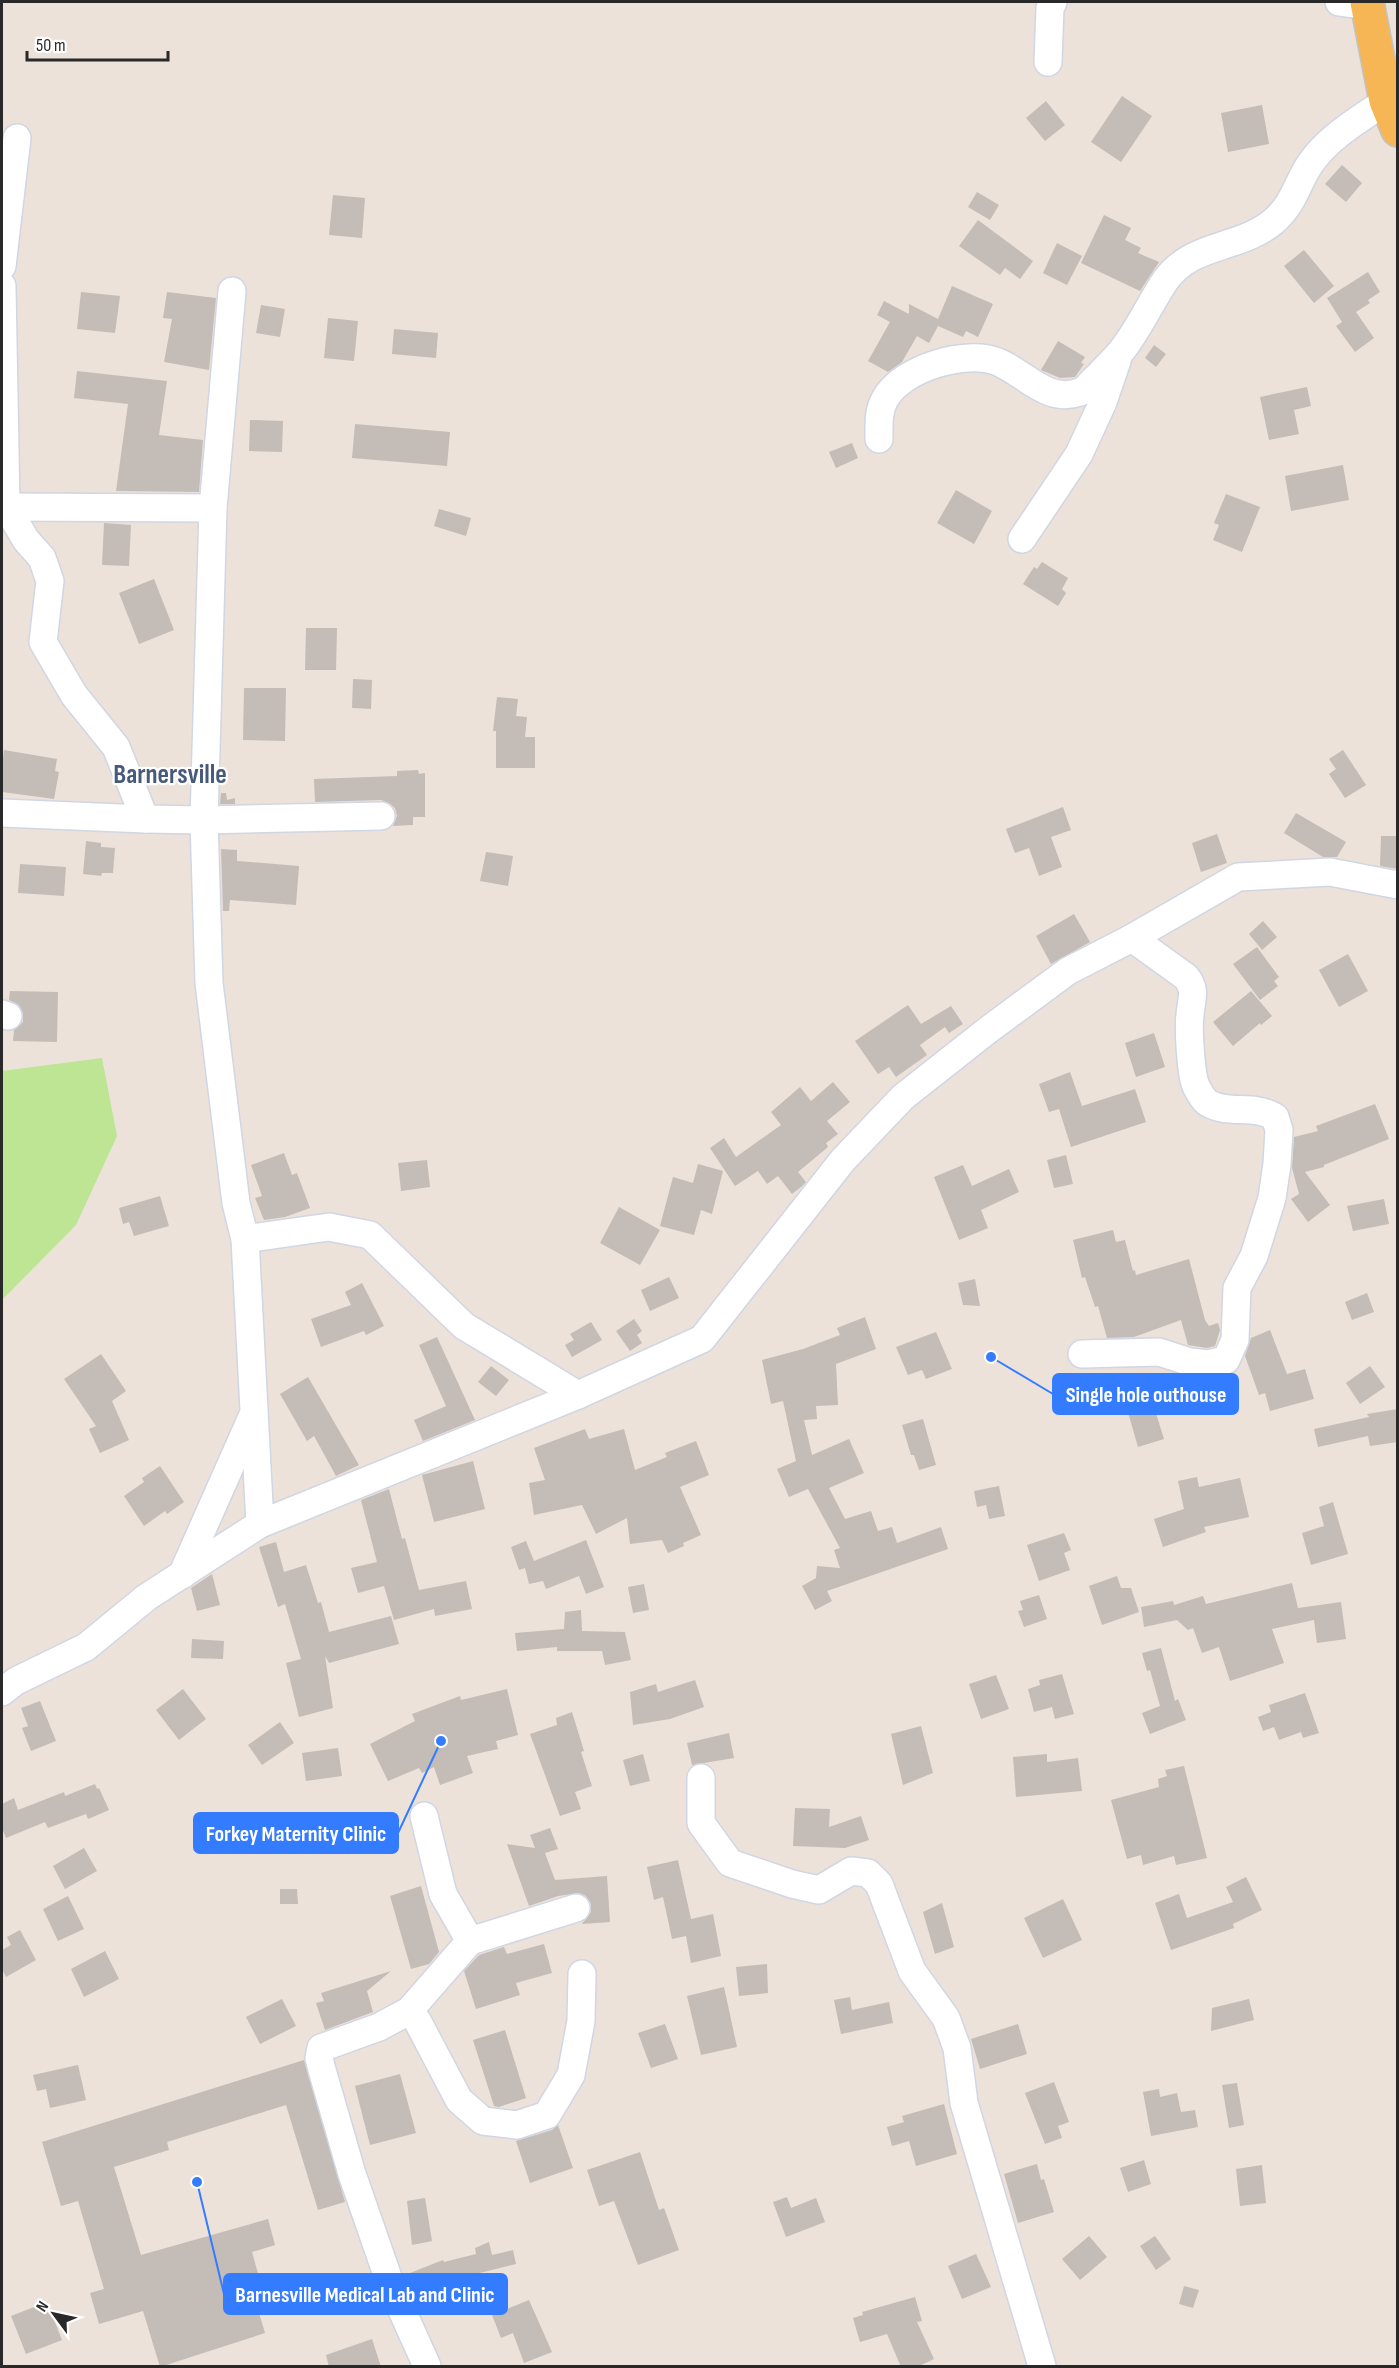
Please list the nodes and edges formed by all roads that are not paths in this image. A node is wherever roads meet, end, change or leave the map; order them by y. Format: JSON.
{"nodes":[{"id":1,"x":1053,"y":2,"type":"edge"},
{"id":2,"x":1357,"y":3,"type":"edge"},
{"id":3,"x":1048,"y":62,"type":"dead end"},
{"id":4,"x":1392,"y":115,"type":"edge"},
{"id":5,"x":17,"y":138,"type":"dead end"},
{"id":6,"x":2,"y":266,"type":"edge"},
{"id":7,"x":2,"y":286,"type":"edge"},
{"id":8,"x":232,"y":291,"type":"dead end"},
{"id":9,"x":1120,"y":354,"type":"junction"},
{"id":10,"x":879,"y":439,"type":"dead end"},
{"id":11,"x":4,"y":506,"type":"edge"},
{"id":12,"x":213,"y":508,"type":"junction"},
{"id":13,"x":1022,"y":539,"type":"dead end"},
{"id":14,"x":2,"y":813,"type":"edge"},
{"id":15,"x":381,"y":816,"type":"dead end"},
{"id":16,"x":146,"y":819,"type":"junction"},
{"id":17,"x":204,"y":820,"type":"junction"},
{"id":18,"x":1398,"y":885,"type":"edge"},
{"id":19,"x":1132,"y":938,"type":"junction"},
{"id":20,"x":245,"y":1239,"type":"junction"},
{"id":21,"x":1082,"y":1354,"type":"dead end"},
{"id":22,"x":578,"y":1395,"type":"junction"},
{"id":23,"x":254,"y":1411,"type":"junction"},
{"id":24,"x":260,"y":1524,"type":"junction"},
{"id":25,"x":182,"y":1575,"type":"junction"},
{"id":26,"x":2,"y":1692,"type":"edge"},
{"id":27,"x":701,"y":1778,"type":"dead end"},
{"id":28,"x":424,"y":1816,"type":"dead end"},
{"id":29,"x":576,"y":1908,"type":"dead end"},
{"id":30,"x":470,"y":1941,"type":"junction"},
{"id":31,"x":582,"y":1974,"type":"dead end"},
{"id":32,"x":410,"y":2011,"type":"junction"},
{"id":33,"x":427,"y":2367,"type":"edge"},
{"id":34,"x":1042,"y":2367,"type":"edge"}],
"edges":[{"from":1,"to":3,"type":"street"},
{"from":2,"to":4,"type":"main road"},
{"from":4,"to":9,"type":"street"},
{"from":5,"to":6,"type":"street"},
{"from":7,"to":11,"type":"street"},
{"from":8,"to":12,"type":"street"},
{"from":9,"to":10,"type":"street"},
{"from":9,"to":13,"type":"street"},
{"from":11,"to":12,"type":"street"},
{"from":11,"to":16,"type":"street"},
{"from":12,"to":17,"type":"street"},
{"from":14,"to":16,"type":"street"},
{"from":15,"to":17,"type":"street"},
{"from":16,"to":17,"type":"street"},
{"from":17,"to":20,"type":"street"},
{"from":18,"to":19,"type":"street"},
{"from":19,"to":21,"type":"street"},
{"from":19,"to":22,"type":"street"},
{"from":20,"to":22,"type":"street"},
{"from":20,"to":23,"type":"street"},
{"from":22,"to":24,"type":"street"},
{"from":23,"to":24,"type":"street"},
{"from":23,"to":25,"type":"street"},
{"from":24,"to":25,"type":"street"},
{"from":25,"to":26,"type":"street"},
{"from":27,"to":34,"type":"street"},
{"from":28,"to":30,"type":"street"},
{"from":29,"to":30,"type":"street"},
{"from":30,"to":32,"type":"street"},
{"from":31,"to":32,"type":"street"},
{"from":32,"to":33,"type":"street"}]}
